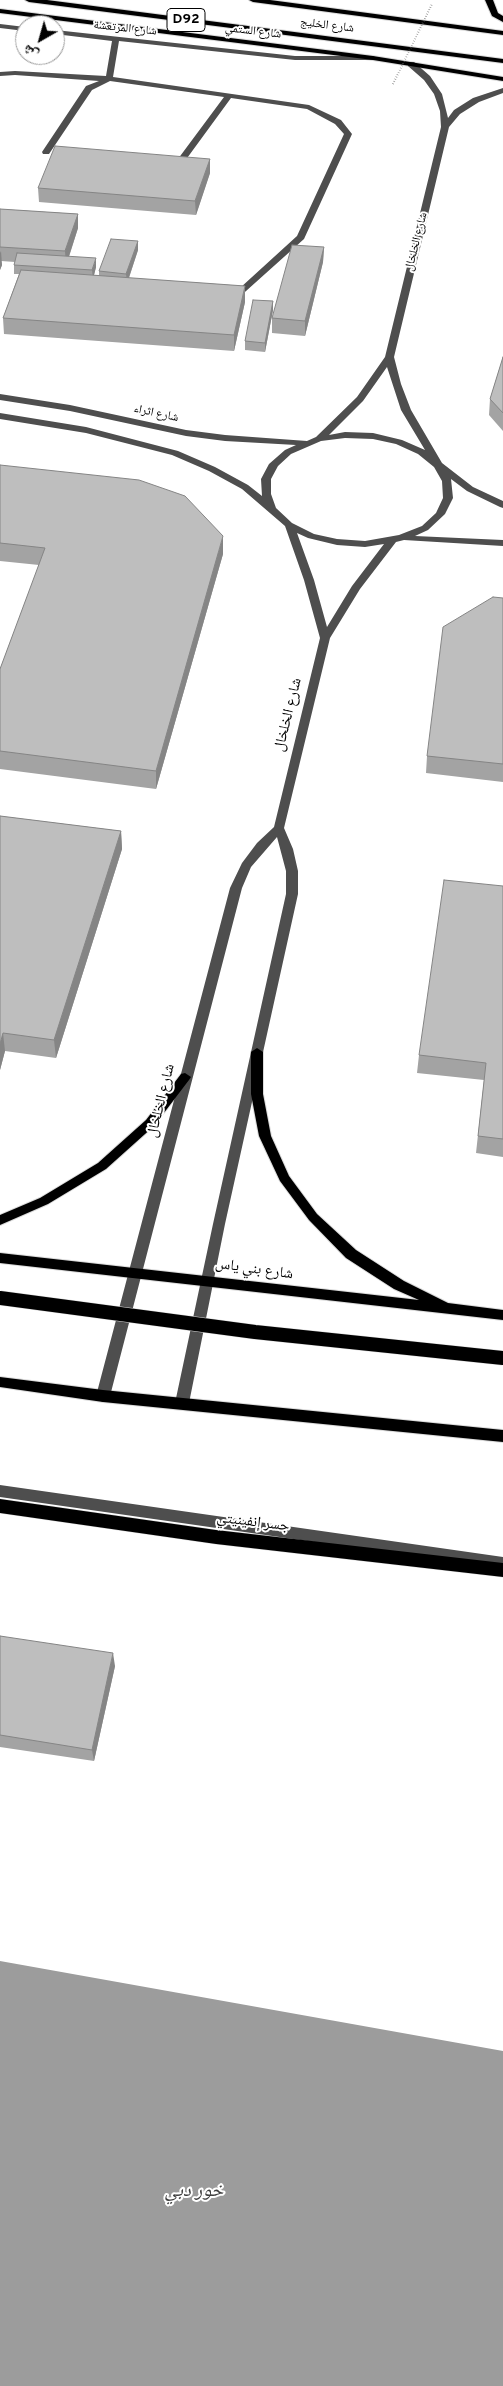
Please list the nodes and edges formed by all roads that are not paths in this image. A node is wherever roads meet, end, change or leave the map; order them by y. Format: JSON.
{"nodes":[{"id":1,"x":29,"y":0,"type":"edge"},
{"id":2,"x":253,"y":0,"type":"edge"},
{"id":3,"x":489,"y":0,"type":"edge"},
{"id":4,"x":0,"y":10,"type":"edge"},
{"id":5,"x":503,"y":20,"type":"edge"},
{"id":6,"x":0,"y":26,"type":"edge"},
{"id":7,"x":15,"y":28,"type":"edge"},
{"id":8,"x":65,"y":33,"type":"edge"},
{"id":9,"x":503,"y":33,"type":"edge"},
{"id":10,"x":116,"y":39,"type":"junction"},
{"id":11,"x":373,"y":58,"type":"junction"},
{"id":12,"x":503,"y":61,"type":"edge"},
{"id":13,"x":411,"y":64,"type":"junction"},
{"id":14,"x":0,"y":74,"type":"edge"},
{"id":15,"x":109,"y":79,"type":"junction"},
{"id":16,"x":503,"y":79,"type":"edge"},
{"id":17,"x":503,"y":90,"type":"edge"},
{"id":18,"x":229,"y":96,"type":"junction"},
{"id":19,"x":445,"y":127,"type":"junction"},
{"id":20,"x":46,"y":152,"type":"dead end"},
{"id":21,"x":179,"y":163,"type":"edge"},
{"id":22,"x":232,"y":299,"type":"edge"},
{"id":23,"x":389,"y":357,"type":"junction"},
{"id":24,"x":0,"y":397,"type":"edge"},
{"id":25,"x":0,"y":416,"type":"edge"},
{"id":26,"x":319,"y":439,"type":"junction"},
{"id":27,"x":307,"y":443,"type":"junction"},
{"id":28,"x":438,"y":465,"type":"junction"},
{"id":29,"x":503,"y":505,"type":"edge"},
{"id":30,"x":272,"y":509,"type":"junction"},
{"id":31,"x":289,"y":525,"type":"junction"},
{"id":32,"x":397,"y":539,"type":"junction"},
{"id":33,"x":503,"y":543,"type":"edge"},
{"id":34,"x":324,"y":638,"type":"junction"},
{"id":35,"x":278,"y":828,"type":"junction"},
{"id":36,"x":257,"y":1052,"type":"junction"},
{"id":37,"x":185,"y":1077,"type":"junction"},
{"id":38,"x":0,"y":1220,"type":"edge"},
{"id":39,"x":0,"y":1258,"type":"edge"},
{"id":40,"x":135,"y":1272,"type":"junction"},
{"id":41,"x":208,"y":1280,"type":"junction"},
{"id":42,"x":0,"y":1298,"type":"edge"},
{"id":43,"x":451,"y":1309,"type":"junction"},
{"id":44,"x":503,"y":1315,"type":"edge"},
{"id":45,"x":503,"y":1358,"type":"edge"},
{"id":46,"x":0,"y":1382,"type":"edge"},
{"id":47,"x":103,"y":1396,"type":"junction"},
{"id":48,"x":182,"y":1403,"type":"junction"},
{"id":49,"x":503,"y":1436,"type":"edge"},
{"id":50,"x":0,"y":1491,"type":"edge"},
{"id":51,"x":0,"y":1506,"type":"edge"},
{"id":52,"x":503,"y":1562,"type":"edge"},
{"id":53,"x":503,"y":1570,"type":"edge"}],
"edges":[{"from":1,"to":12,"type":"main road","name":"شارع الخليج","number":"D92"},
{"from":2,"to":9,"type":"main road","name":"شارع الخليج"},
{"from":3,"to":5,"type":"main road"},
{"from":4,"to":11,"type":"main road","name":"شارع الستمي"},
{"from":6,"to":7,"type":"street"},
{"from":8,"to":10,"type":"street","name":"شارع المرتعشة"},
{"from":10,"to":11,"type":"street","name":"شارع المرتعشة"},
{"from":10,"to":15,"type":"street"},
{"from":11,"to":13,"type":"main road","name":"شارع الستمي"},
{"from":13,"to":16,"type":"main road","name":"شارع الستمي"},
{"from":13,"to":19,"type":"street","name":"شارع الخلخال"},
{"from":14,"to":15,"type":"street"},
{"from":15,"to":18,"type":"street"},
{"from":15,"to":20,"type":"street"},
{"from":17,"to":19,"type":"street","name":"شارع الخلخال"},
{"from":18,"to":21,"type":"street"},
{"from":18,"to":22,"type":"street"},
{"from":19,"to":23,"type":"street","name":"شارع الخلخال"},
{"from":23,"to":26,"type":"street","name":"شارع الخلخال"},
{"from":23,"to":28,"type":"street","name":"شارع الخلخال"},
{"from":24,"to":27,"type":"street","name":"شارع اثراء"},
{"from":25,"to":30,"type":"street"},
{"from":26,"to":27,"type":"street"},
{"from":26,"to":28,"type":"street"},
{"from":27,"to":30,"type":"street"},
{"from":28,"to":29,"type":"street"},
{"from":28,"to":32,"type":"street"},
{"from":30,"to":31,"type":"street"},
{"from":31,"to":32,"type":"street"},
{"from":31,"to":34,"type":"street","name":"شارع الخلخال"},
{"from":32,"to":33,"type":"street"},
{"from":32,"to":34,"type":"street","name":"شارع الخلخال"},
{"from":34,"to":35,"type":"street","name":"شارع الخلخال"},
{"from":35,"to":36,"type":"street"},
{"from":35,"to":37,"type":"street","name":"شارع الخلخال"},
{"from":36,"to":41,"type":"street"},
{"from":36,"to":43,"type":"main road"},
{"from":37,"to":38,"type":"main road"},
{"from":37,"to":40,"type":"street","name":"شارع الخلخال"},
{"from":39,"to":40,"type":"main road","name":"شارع بني ياس"},
{"from":40,"to":41,"type":"main road","name":"شارع بني ياس"},
{"from":40,"to":47,"type":"street","name":"شارع الخلخال"},
{"from":41,"to":43,"type":"main road","name":"شارع بني ياس"},
{"from":41,"to":48,"type":"street"},
{"from":42,"to":45,"type":"highway","bridge":true},
{"from":43,"to":44,"type":"main road","name":"شارع بني ياس"},
{"from":46,"to":47,"type":"main road"},
{"from":47,"to":48,"type":"main road"},
{"from":48,"to":49,"type":"main road"},
{"from":50,"to":52,"type":"street"},
{"from":51,"to":53,"type":"highway","name":"جسر إنفينيتي"}]}
